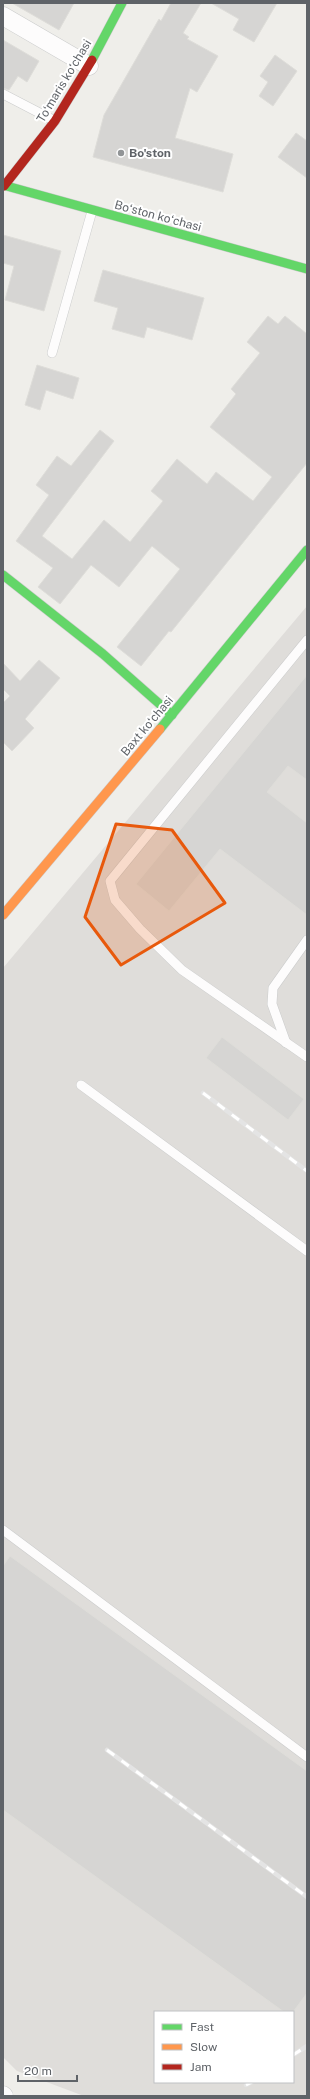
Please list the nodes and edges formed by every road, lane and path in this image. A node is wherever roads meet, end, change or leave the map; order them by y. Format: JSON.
{"nodes":[{"id":1,"x":122,"y":3,"type":"edge"},
{"id":2,"x":3,"y":16,"type":"edge"},
{"id":3,"x":89,"y":66,"type":"junction"},
{"id":4,"x":3,"y":94,"type":"edge"},
{"id":5,"x":55,"y":121,"type":"junction"},
{"id":6,"x":3,"y":186,"type":"edge"},
{"id":7,"x":92,"y":211,"type":"junction"},
{"id":8,"x":306,"y":267,"type":"edge"},
{"id":9,"x":52,"y":353,"type":"dead end"},
{"id":10,"x":307,"y":550,"type":"edge"},
{"id":11,"x":3,"y":575,"type":"edge"},
{"id":12,"x":307,"y":640,"type":"edge"},
{"id":13,"x":172,"y":715,"type":"junction"},
{"id":14,"x":3,"y":915,"type":"edge"},
{"id":15,"x":307,"y":940,"type":"edge"},
{"id":16,"x":286,"y":1043,"type":"junction"},
{"id":17,"x":307,"y":1057,"type":"edge"},
{"id":18,"x":81,"y":1085,"type":"dead end"},
{"id":19,"x":307,"y":1251,"type":"edge"},
{"id":20,"x":3,"y":1530,"type":"edge"},
{"id":21,"x":307,"y":1757,"type":"edge"}],
"edges":[{"from":1,"to":3,"type":"street","name":"Toʻmaris koʻchasi"},
{"from":2,"to":3,"type":"street"},
{"from":3,"to":5,"type":"street","name":"Toʻmaris koʻchasi"},
{"from":4,"to":5,"type":"lane"},
{"from":5,"to":6,"type":"street","name":"Toʻmaris koʻchasi"},
{"from":6,"to":7,"type":"street","name":"Boʻston koʻchasi"},
{"from":7,"to":8,"type":"street","name":"Boʻston koʻchasi"},
{"from":7,"to":9,"type":"lane"},
{"from":10,"to":13,"type":"street","name":"Baxt koʻchasi"},
{"from":11,"to":13,"type":"street"},
{"from":12,"to":16,"type":"lane"},
{"from":13,"to":14,"type":"street","name":"Baxt koʻchasi"},
{"from":15,"to":16,"type":"lane"},
{"from":16,"to":17,"type":"lane"},
{"from":18,"to":19,"type":"lane"},
{"from":20,"to":21,"type":"lane"}]}
